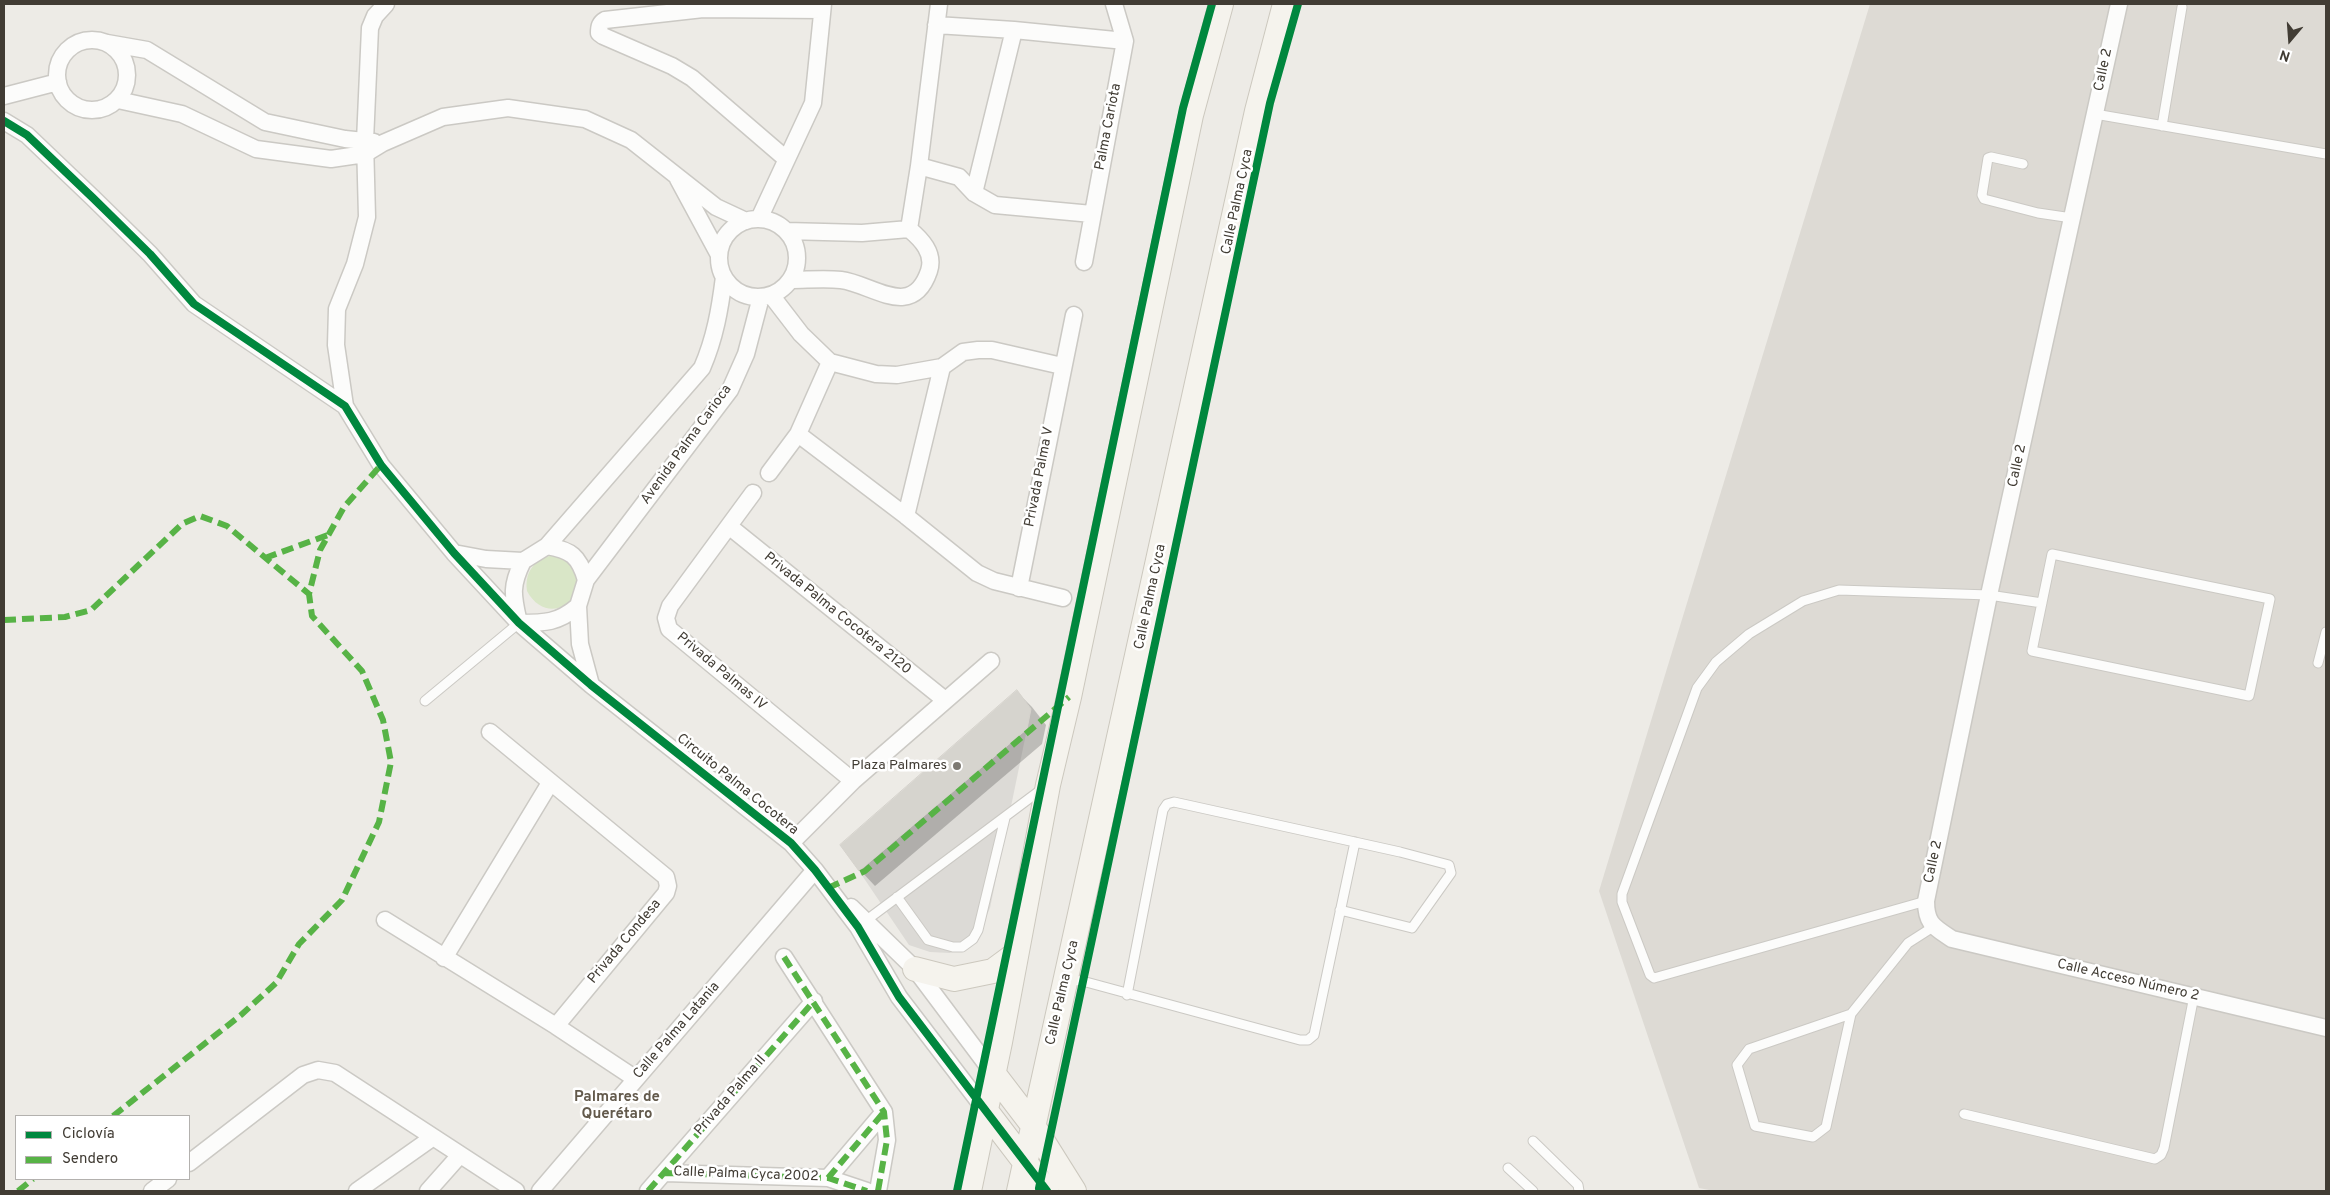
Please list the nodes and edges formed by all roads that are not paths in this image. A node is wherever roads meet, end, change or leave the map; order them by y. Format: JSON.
{"nodes":[{"id":1,"x":386,"y":4,"type":"edge"},
{"id":2,"x":939,"y":4,"type":"edge"},
{"id":3,"x":1114,"y":4,"type":"edge"},
{"id":4,"x":1221,"y":4,"type":"edge"},
{"id":5,"x":1285,"y":4,"type":"edge"},
{"id":6,"x":2119,"y":4,"type":"edge"},
{"id":7,"x":822,"y":7,"type":"edge"},
{"id":8,"x":2182,"y":7,"type":"dead end"},
{"id":9,"x":936,"y":25,"type":"junction"},
{"id":10,"x":1014,"y":30,"type":"junction"},
{"id":11,"x":1125,"y":40,"type":"junction"},
{"id":12,"x":107,"y":43,"type":"junction"},
{"id":13,"x":58,"y":82,"type":"junction"},
{"id":14,"x":4,"y":96,"type":"edge"},
{"id":15,"x":118,"y":100,"type":"junction"},
{"id":16,"x":2094,"y":114,"type":"junction"},
{"id":17,"x":4,"y":121,"type":"edge"},
{"id":18,"x":2162,"y":126,"type":"junction"},
{"id":19,"x":365,"y":147,"type":"junction"},
{"id":20,"x":2326,"y":154,"type":"edge"},
{"id":21,"x":785,"y":158,"type":"junction"},
{"id":22,"x":2023,"y":164,"type":"dead end"},
{"id":23,"x":920,"y":166,"type":"junction"},
{"id":24,"x":675,"y":173,"type":"junction"},
{"id":25,"x":974,"y":193,"type":"junction"},
{"id":26,"x":1092,"y":214,"type":"junction"},
{"id":27,"x":2072,"y":218,"type":"junction"},
{"id":28,"x":752,"y":220,"type":"junction"},
{"id":29,"x":909,"y":229,"type":"junction"},
{"id":30,"x":786,"y":231,"type":"junction"},
{"id":31,"x":718,"y":255,"type":"junction"},
{"id":32,"x":1084,"y":262,"type":"dead end"},
{"id":33,"x":724,"y":278,"type":"junction"},
{"id":34,"x":776,"y":291,"type":"junction"},
{"id":35,"x":1074,"y":315,"type":"dead end"},
{"id":36,"x":830,"y":362,"type":"junction"},
{"id":37,"x":1062,"y":366,"type":"junction"},
{"id":38,"x":942,"y":367,"type":"junction"},
{"id":39,"x":345,"y":406,"type":"junction"},
{"id":40,"x":798,"y":434,"type":"junction"},
{"id":41,"x":769,"y":474,"type":"dead end"},
{"id":42,"x":753,"y":493,"type":"dead end"},
{"id":43,"x":906,"y":516,"type":"junction"},
{"id":44,"x":730,"y":527,"type":"junction"},
{"id":45,"x":547,"y":546,"type":"junction"},
{"id":46,"x":454,"y":553,"type":"junction"},
{"id":47,"x":523,"y":561,"type":"junction"},
{"id":48,"x":586,"y":580,"type":"junction"},
{"id":49,"x":1019,"y":588,"type":"junction"},
{"id":50,"x":1989,"y":595,"type":"junction"},
{"id":51,"x":1063,"y":598,"type":"dead end"},
{"id":52,"x":2042,"y":603,"type":"junction"},
{"id":53,"x":578,"y":606,"type":"junction"},
{"id":54,"x":519,"y":623,"type":"junction"},
{"id":55,"x":2326,"y":632,"type":"edge"},
{"id":56,"x":991,"y":661,"type":"dead end"},
{"id":57,"x":2318,"y":663,"type":"dead end"},
{"id":58,"x":591,"y":685,"type":"junction"},
{"id":59,"x":945,"y":700,"type":"junction"},
{"id":60,"x":425,"y":701,"type":"dead end"},
{"id":61,"x":490,"y":732,"type":"dead end"},
{"id":62,"x":853,"y":781,"type":"junction"},
{"id":63,"x":550,"y":783,"type":"junction"},
{"id":64,"x":1048,"y":785,"type":"junction"},
{"id":65,"x":1005,"y":818,"type":"junction"},
{"id":66,"x":1355,"y":842,"type":"junction"},
{"id":67,"x":791,"y":843,"type":"junction"},
{"id":68,"x":815,"y":870,"type":"junction"},
{"id":69,"x":897,"y":897,"type":"junction"},
{"id":70,"x":1926,"y":901,"type":"junction"},
{"id":71,"x":1340,"y":910,"type":"junction"},
{"id":72,"x":384,"y":920,"type":"dead end"},
{"id":73,"x":863,"y":924,"type":"junction"},
{"id":74,"x":1934,"y":927,"type":"junction"},
{"id":75,"x":1016,"y":954,"type":"junction"},
{"id":76,"x":784,"y":957,"type":"dead end"},
{"id":77,"x":444,"y":958,"type":"junction"},
{"id":78,"x":915,"y":969,"type":"junction"},
{"id":79,"x":1067,"y":979,"type":"junction"},
{"id":80,"x":1127,"y":995,"type":"junction"},
{"id":81,"x":2194,"y":996,"type":"junction"},
{"id":82,"x":814,"y":1001,"type":"junction"},
{"id":83,"x":1851,"y":1014,"type":"junction"},
{"id":84,"x":556,"y":1026,"type":"junction"},
{"id":85,"x":2326,"y":1028,"type":"edge"},
{"id":86,"x":993,"y":1073,"type":"junction"},
{"id":87,"x":636,"y":1079,"type":"junction"},
{"id":88,"x":986,"y":1111,"type":"junction"},
{"id":89,"x":884,"y":1112,"type":"junction"},
{"id":90,"x":1964,"y":1114,"type":"dead end"},
{"id":91,"x":1032,"y":1124,"type":"junction"},
{"id":92,"x":432,"y":1138,"type":"junction"},
{"id":93,"x":1532,"y":1141,"type":"dead end"},
{"id":94,"x":460,"y":1155,"type":"junction"},
{"id":95,"x":1024,"y":1161,"type":"junction"},
{"id":96,"x":190,"y":1162,"type":"edge"},
{"id":97,"x":1508,"y":1168,"type":"dead end"},
{"id":98,"x":664,"y":1173,"type":"junction"},
{"id":99,"x":828,"y":1178,"type":"junction"},
{"id":100,"x":167,"y":1180,"type":"edge"},
{"id":101,"x":152,"y":1191,"type":"edge"},
{"id":102,"x":358,"y":1191,"type":"edge"},
{"id":103,"x":428,"y":1191,"type":"edge"},
{"id":104,"x":516,"y":1191,"type":"edge"},
{"id":105,"x":540,"y":1191,"type":"edge"},
{"id":106,"x":648,"y":1191,"type":"edge"},
{"id":107,"x":867,"y":1191,"type":"edge"},
{"id":108,"x":878,"y":1191,"type":"edge"},
{"id":109,"x":969,"y":1191,"type":"edge"},
{"id":110,"x":1019,"y":1191,"type":"edge"},
{"id":111,"x":1047,"y":1191,"type":"edge"},
{"id":112,"x":1074,"y":1191,"type":"edge"},
{"id":113,"x":1533,"y":1191,"type":"edge"},
{"id":114,"x":1579,"y":1191,"type":"edge"}],
"edges":[{"from":1,"to":19,"type":"street"},
{"from":2,"to":9,"type":"street"},
{"from":3,"to":11,"type":"street","name":"Palma Cariota"},
{"from":4,"to":64,"type":"street"},
{"from":5,"to":79,"type":"street","name":"Calle Palma Cyca"},
{"from":6,"to":16,"type":"street","name":"Calle 2"},
{"from":7,"to":21,"type":"street"},
{"from":7,"to":21,"type":"street"},
{"from":8,"to":18,"type":"lane"},
{"from":9,"to":10,"type":"street"},
{"from":9,"to":23,"type":"street"},
{"from":10,"to":11,"type":"street"},
{"from":10,"to":25,"type":"street"},
{"from":11,"to":26,"type":"street","name":"Palma Cariota"},
{"from":12,"to":13,"type":"street"},
{"from":12,"to":15,"type":"street"},
{"from":12,"to":19,"type":"street"},
{"from":13,"to":14,"type":"street"},
{"from":13,"to":15,"type":"street"},
{"from":15,"to":19,"type":"street"},
{"from":16,"to":18,"type":"lane"},
{"from":16,"to":27,"type":"street","name":"Calle 2"},
{"from":17,"to":39,"type":"street"},
{"from":18,"to":20,"type":"lane"},
{"from":19,"to":24,"type":"street"},
{"from":19,"to":39,"type":"street"},
{"from":21,"to":28,"type":"street"},
{"from":22,"to":27,"type":"lane"},
{"from":23,"to":25,"type":"street"},
{"from":23,"to":29,"type":"street"},
{"from":24,"to":28,"type":"street"},
{"from":24,"to":31,"type":"street"},
{"from":25,"to":26,"type":"street"},
{"from":26,"to":32,"type":"street","name":"Palma Cariota"},
{"from":27,"to":50,"type":"street","name":"Calle 2"},
{"from":28,"to":30,"type":"street"},
{"from":28,"to":31,"type":"street"},
{"from":29,"to":30,"type":"street"},
{"from":29,"to":34,"type":"street"},
{"from":30,"to":34,"type":"street"},
{"from":31,"to":33,"type":"street"},
{"from":33,"to":34,"type":"street"},
{"from":33,"to":45,"type":"street"},
{"from":34,"to":36,"type":"street"},
{"from":34,"to":48,"type":"street","name":"Avenida Palma Carioca"},
{"from":35,"to":37,"type":"street","name":"Privada Palma V"},
{"from":36,"to":38,"type":"street"},
{"from":36,"to":40,"type":"street"},
{"from":37,"to":38,"type":"street"},
{"from":37,"to":49,"type":"street","name":"Privada Palma V"},
{"from":38,"to":43,"type":"street"},
{"from":39,"to":46,"type":"street","name":"Circuito Palma Cocotera"},
{"from":40,"to":41,"type":"street"},
{"from":40,"to":43,"type":"street"},
{"from":42,"to":44,"type":"street","name":"Privada Palmas IV"},
{"from":43,"to":49,"type":"street"},
{"from":44,"to":59,"type":"street","name":"Privada Palma Cocotera 2120"},
{"from":44,"to":62,"type":"street","name":"Privada Palmas IV"},
{"from":45,"to":47,"type":"street"},
{"from":45,"to":48,"type":"street"},
{"from":46,"to":47,"type":"street"},
{"from":46,"to":54,"type":"street","name":"Circuito Palma Cocotera"},
{"from":47,"to":54,"type":"street"},
{"from":48,"to":53,"type":"street","name":"Avenida Palma Carioca"},
{"from":49,"to":51,"type":"street"},
{"from":50,"to":52,"type":"lane"},
{"from":50,"to":70,"type":"street","name":"Calle 2"},
{"from":50,"to":70,"type":"lane"},
{"from":52,"to":52,"type":"lane"},
{"from":53,"to":54,"type":"street"},
{"from":53,"to":58,"type":"street","name":"Avenida Palma Carioca"},
{"from":54,"to":58,"type":"street","name":"Circuito Palma Cocotera"},
{"from":54,"to":60,"type":"lane"},
{"from":55,"to":57,"type":"lane"},
{"from":56,"to":59,"type":"street"},
{"from":58,"to":67,"type":"street","name":"Circuito Palma Cocotera"},
{"from":59,"to":62,"type":"street"},
{"from":61,"to":63,"type":"street","name":"Privada Condesa"},
{"from":62,"to":67,"type":"street"},
{"from":63,"to":77,"type":"street"},
{"from":63,"to":84,"type":"street","name":"Privada Condesa"},
{"from":64,"to":65,"type":"lane"},
{"from":64,"to":75,"type":"street"},
{"from":65,"to":69,"type":"lane"},
{"from":65,"to":69,"type":"lane"},
{"from":66,"to":71,"type":"lane"},
{"from":66,"to":71,"type":"lane"},
{"from":66,"to":80,"type":"lane"},
{"from":67,"to":68,"type":"street","name":"Circuito Palma Cocotera"},
{"from":68,"to":73,"type":"street","name":"Circuito Palma Cocotera"},
{"from":68,"to":87,"type":"street","name":"Calle Palma Latania"},
{"from":69,"to":73,"type":"lane"},
{"from":70,"to":74,"type":"street","name":"Calle 2"},
{"from":71,"to":80,"type":"lane"},
{"from":72,"to":77,"type":"street"},
{"from":73,"to":78,"type":"street","name":"Circuito Palma Cocotera"},
{"from":73,"to":88,"type":"street","name":"Circuito Palma Cocotera"},
{"from":74,"to":81,"type":"street","name":"Calle Acceso Número 2"},
{"from":74,"to":83,"type":"lane"},
{"from":75,"to":78,"type":"street"},
{"from":75,"to":86,"type":"street"},
{"from":76,"to":82,"type":"street"},
{"from":77,"to":84,"type":"street"},
{"from":78,"to":86,"type":"street","name":"Circuito Palma Cocotera"},
{"from":79,"to":80,"type":"lane"},
{"from":79,"to":91,"type":"street","name":"Calle Palma Cyca"},
{"from":81,"to":85,"type":"street","name":"Calle Acceso Número 2"},
{"from":81,"to":90,"type":"lane"},
{"from":82,"to":89,"type":"street"},
{"from":82,"to":98,"type":"street","name":"Privada Palma II"},
{"from":83,"to":83,"type":"lane"},
{"from":84,"to":87,"type":"street"},
{"from":86,"to":88,"type":"street"},
{"from":86,"to":91,"type":"street","name":"Circuito Palma Cocotera"},
{"from":87,"to":105,"type":"street","name":"Calle Palma Latania"},
{"from":88,"to":95,"type":"street","name":"Circuito Palma Cocotera"},
{"from":88,"to":109,"type":"street"},
{"from":89,"to":99,"type":"street","name":"Calle Palma Cyca 2002"},
{"from":89,"to":108,"type":"street"},
{"from":91,"to":95,"type":"street","name":"Calle Palma Cyca"},
{"from":91,"to":112,"type":"street","name":"Circuito Palma Cocotera"},
{"from":92,"to":94,"type":"street"},
{"from":92,"to":96,"type":"street"},
{"from":92,"to":102,"type":"street"},
{"from":93,"to":114,"type":"lane"},
{"from":94,"to":103,"type":"street"},
{"from":94,"to":104,"type":"street"},
{"from":95,"to":110,"type":"street","name":"Calle Palma Cyca"},
{"from":95,"to":111,"type":"street","name":"Circuito Palma Cocotera"},
{"from":97,"to":113,"type":"lane"},
{"from":98,"to":99,"type":"street","name":"Calle Palma Cyca 2002"},
{"from":98,"to":106,"type":"street","name":"Privada Palma II"},
{"from":99,"to":107,"type":"street","name":"Calle Palma Cyca 2002"},
{"from":100,"to":101,"type":"street"}]}
